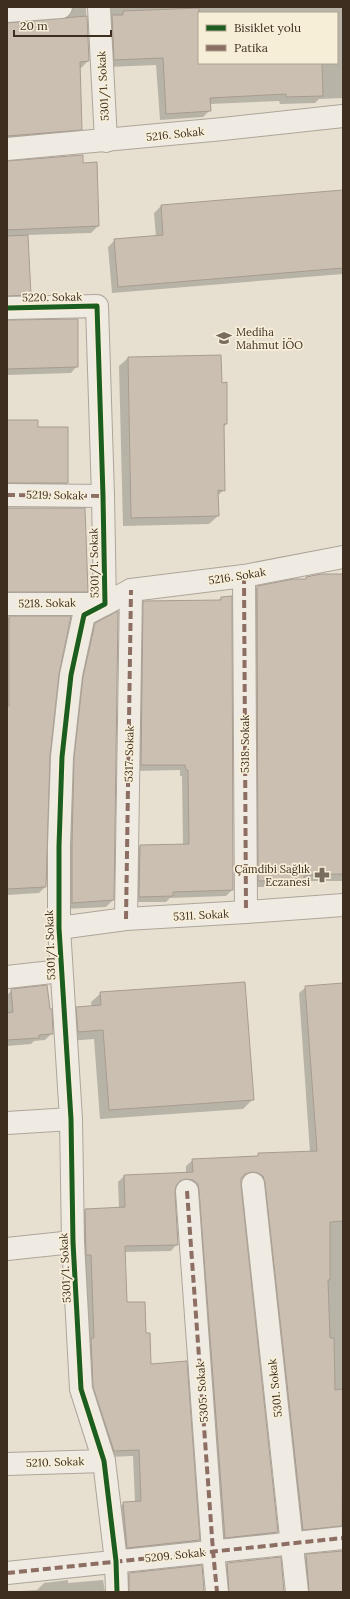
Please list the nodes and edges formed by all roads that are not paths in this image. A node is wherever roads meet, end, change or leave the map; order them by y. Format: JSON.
{"nodes":[{"id":1,"x":61,"y":7,"type":"edge"},
{"id":2,"x":99,"y":7,"type":"edge"},
{"id":3,"x":7,"y":11,"type":"edge"},
{"id":4,"x":343,"y":116,"type":"edge"},
{"id":5,"x":106,"y":141,"type":"junction"},
{"id":6,"x":7,"y":149,"type":"edge"},
{"id":7,"x":97,"y":306,"type":"joint"},
{"id":8,"x":7,"y":308,"type":"edge"},
{"id":9,"x":7,"y":495,"type":"edge"},
{"id":10,"x":103,"y":496,"type":"junction"},
{"id":11,"x":343,"y":557,"type":"edge"},
{"id":12,"x":244,"y":576,"type":"junction"},
{"id":13,"x":131,"y":590,"type":"junction"},
{"id":14,"x":7,"y":604,"type":"edge"},
{"id":15,"x":105,"y":604,"type":"junction"},
{"id":16,"x":343,"y":904,"type":"edge"},
{"id":17,"x":246,"y":912,"type":"junction"},
{"id":18,"x":126,"y":919,"type":"junction"},
{"id":19,"x":59,"y":928,"type":"junction"},
{"id":20,"x":61,"y":971,"type":"junction"},
{"id":21,"x":7,"y":976,"type":"edge"},
{"id":22,"x":71,"y":1119,"type":"junction"},
{"id":23,"x":7,"y":1123,"type":"edge"},
{"id":24,"x":253,"y":1184,"type":"dead end"},
{"id":25,"x":187,"y":1192,"type":"dead end"},
{"id":26,"x":73,"y":1242,"type":"junction"},
{"id":27,"x":7,"y":1249,"type":"edge"},
{"id":28,"x":104,"y":1461,"type":"junction"},
{"id":29,"x":7,"y":1464,"type":"edge"},
{"id":30,"x":343,"y":1538,"type":"edge"},
{"id":31,"x":292,"y":1544,"type":"junction"},
{"id":32,"x":213,"y":1551,"type":"junction"},
{"id":33,"x":116,"y":1561,"type":"junction"},
{"id":34,"x":7,"y":1573,"type":"edge"},
{"id":35,"x":117,"y":1592,"type":"edge"},
{"id":36,"x":217,"y":1592,"type":"edge"},
{"id":37,"x":297,"y":1592,"type":"edge"}],
"edges":[{"from":1,"to":3,"type":"street"},
{"from":2,"to":5,"type":"street","name":"5301/1. Sokak"},
{"from":4,"to":5,"type":"street","name":"5216. Sokak"},
{"from":5,"to":6,"type":"street","name":"5216. Sokak"},
{"from":7,"to":8,"type":"street","name":"5220. Sokak"},
{"from":7,"to":10,"type":"street","name":"5301/1. Sokak"},
{"from":9,"to":10,"type":"street","name":"5219. Sokak"},
{"from":10,"to":15,"type":"street","name":"5301/1. Sokak"},
{"from":11,"to":12,"type":"street","name":"5216. Sokak"},
{"from":12,"to":13,"type":"street","name":"5216. Sokak"},
{"from":12,"to":17,"type":"street","name":"5318. Sokak"},
{"from":13,"to":15,"type":"street","name":"5218. Sokak"},
{"from":13,"to":18,"type":"street","name":"5317. Sokak"},
{"from":14,"to":15,"type":"street","name":"5218. Sokak"},
{"from":15,"to":19,"type":"street","name":"5301/1. Sokak"},
{"from":16,"to":17,"type":"street","name":"5311. Sokak"},
{"from":17,"to":18,"type":"street","name":"5311. Sokak"},
{"from":18,"to":19,"type":"street","name":"5311. Sokak"},
{"from":19,"to":20,"type":"street","name":"5301/1. Sokak"},
{"from":20,"to":21,"type":"street"},
{"from":20,"to":22,"type":"street","name":"5301/1. Sokak"},
{"from":22,"to":23,"type":"street"},
{"from":22,"to":26,"type":"street","name":"5301/1. Sokak"},
{"from":24,"to":31,"type":"street","name":"5301. Sokak"},
{"from":25,"to":32,"type":"street","name":"5305. Sokak"},
{"from":26,"to":27,"type":"street"},
{"from":26,"to":28,"type":"street","name":"5301/1. Sokak"},
{"from":28,"to":29,"type":"street","name":"5210. Sokak"},
{"from":28,"to":33,"type":"street","name":"5301/1. Sokak"},
{"from":30,"to":31,"type":"street","name":"5209. Sokak"},
{"from":31,"to":32,"type":"street","name":"5209. Sokak"},
{"from":31,"to":37,"type":"street","name":"5301. Sokak"},
{"from":32,"to":33,"type":"street","name":"5209. Sokak"},
{"from":32,"to":36,"type":"street","name":"5305. Sokak"},
{"from":33,"to":34,"type":"street","name":"5209. Sokak"},
{"from":33,"to":35,"type":"street","name":"5301/1. Sokak"}]}
